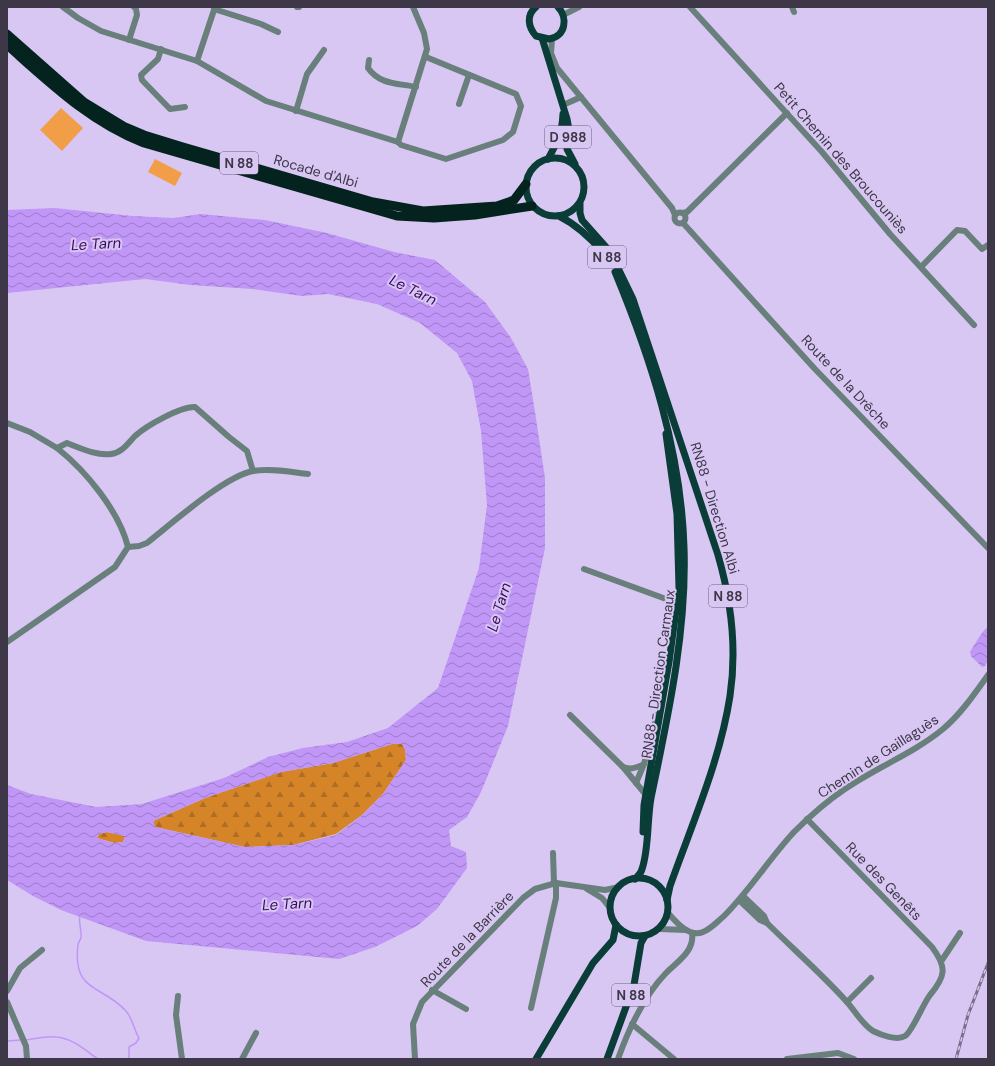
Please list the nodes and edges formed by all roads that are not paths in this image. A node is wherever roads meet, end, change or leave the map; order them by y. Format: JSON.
{"nodes":[{"id":1,"x":63,"y":7,"type":"edge"},
{"id":2,"x":134,"y":7,"type":"edge"},
{"id":3,"x":413,"y":7,"type":"edge"},
{"id":4,"x":536,"y":7,"type":"edge"},
{"id":5,"x":558,"y":7,"type":"edge"},
{"id":6,"x":579,"y":7,"type":"edge"},
{"id":7,"x":690,"y":7,"type":"edge"},
{"id":8,"x":215,"y":8,"type":"edge"},
{"id":9,"x":564,"y":15,"type":"junction"},
{"id":10,"x":278,"y":32,"type":"dead end"},
{"id":11,"x":7,"y":34,"type":"edge"},
{"id":12,"x":542,"y":38,"type":"junction"},
{"id":13,"x":552,"y":38,"type":"junction"},
{"id":14,"x":129,"y":40,"type":"junction"},
{"id":15,"x":7,"y":45,"type":"edge"},
{"id":16,"x":161,"y":50,"type":"junction"},
{"id":17,"x":324,"y":50,"type":"dead end"},
{"id":18,"x":426,"y":58,"type":"junction"},
{"id":19,"x":369,"y":60,"type":"dead end"},
{"id":20,"x":197,"y":61,"type":"junction"},
{"id":21,"x":469,"y":75,"type":"junction"},
{"id":22,"x":416,"y":87,"type":"junction"},
{"id":23,"x":581,"y":97,"type":"junction"},
{"id":24,"x":459,"y":104,"type":"dead end"},
{"id":25,"x":563,"y":106,"type":"junction"},
{"id":26,"x":185,"y":107,"type":"dead end"},
{"id":27,"x":296,"y":111,"type":"junction"},
{"id":28,"x":787,"y":113,"type":"junction"},
{"id":29,"x":398,"y":142,"type":"junction"},
{"id":30,"x":548,"y":159,"type":"junction"},
{"id":31,"x":576,"y":166,"type":"junction"},
{"id":32,"x":526,"y":184,"type":"junction"},
{"id":33,"x":580,"y":204,"type":"junction"},
{"id":34,"x":532,"y":206,"type":"junction"},
{"id":35,"x":683,"y":213,"type":"junction"},
{"id":36,"x":675,"y":215,"type":"junction"},
{"id":37,"x":560,"y":216,"type":"junction"},
{"id":38,"x":684,"y":222,"type":"junction"},
{"id":39,"x":988,"y":245,"type":"edge"},
{"id":40,"x":921,"y":267,"type":"junction"},
{"id":41,"x":974,"y":325,"type":"dead end"},
{"id":42,"x":662,"y":406,"type":"junction"},
{"id":43,"x":7,"y":423,"type":"edge"},
{"id":44,"x":57,"y":448,"type":"junction"},
{"id":45,"x":253,"y":471,"type":"junction"},
{"id":46,"x":308,"y":474,"type":"dead end"},
{"id":47,"x":128,"y":547,"type":"junction"},
{"id":48,"x":988,"y":548,"type":"edge"},
{"id":49,"x":584,"y":569,"type":"dead end"},
{"id":50,"x":677,"y":603,"type":"junction"},
{"id":51,"x":7,"y":642,"type":"edge"},
{"id":52,"x":988,"y":675,"type":"edge"},
{"id":53,"x":666,"y":682,"type":"junction"},
{"id":54,"x":570,"y":715,"type":"dead end"},
{"id":55,"x":644,"y":764,"type":"junction"},
{"id":56,"x":623,"y":767,"type":"junction"},
{"id":57,"x":636,"y":783,"type":"junction"},
{"id":58,"x":646,"y":795,"type":"junction"},
{"id":59,"x":807,"y":820,"type":"junction"},
{"id":60,"x":553,"y":853,"type":"dead end"},
{"id":61,"x":645,"y":854,"type":"junction"},
{"id":62,"x":635,"y":879,"type":"junction"},
{"id":63,"x":555,"y":883,"type":"junction"},
{"id":64,"x":619,"y":887,"type":"junction"},
{"id":65,"x":585,"y":888,"type":"junction"},
{"id":66,"x":741,"y":898,"type":"junction"},
{"id":67,"x":668,"y":900,"type":"junction"},
{"id":68,"x":610,"y":908,"type":"junction"},
{"id":69,"x":668,"y":913,"type":"junction"},
{"id":70,"x":616,"y":925,"type":"junction"},
{"id":71,"x":659,"y":928,"type":"junction"},
{"id":72,"x":689,"y":932,"type":"junction"},
{"id":73,"x":960,"y":934,"type":"dead end"},
{"id":74,"x":645,"y":936,"type":"junction"},
{"id":75,"x":42,"y":950,"type":"dead end"},
{"id":76,"x":942,"y":960,"type":"junction"},
{"id":77,"x":871,"y":978,"type":"dead end"},
{"id":78,"x":432,"y":990,"type":"junction"},
{"id":79,"x":7,"y":991,"type":"edge"},
{"id":80,"x":178,"y":996,"type":"dead end"},
{"id":81,"x":7,"y":1002,"type":"edge"},
{"id":82,"x":846,"y":1002,"type":"junction"},
{"id":83,"x":531,"y":1008,"type":"dead end"},
{"id":84,"x":466,"y":1009,"type":"dead end"},
{"id":85,"x":632,"y":1024,"type":"junction"},
{"id":86,"x":256,"y":1033,"type":"dead end"},
{"id":87,"x":27,"y":1059,"type":"edge"},
{"id":88,"x":182,"y":1059,"type":"edge"},
{"id":89,"x":242,"y":1059,"type":"edge"},
{"id":90,"x":415,"y":1059,"type":"edge"},
{"id":91,"x":536,"y":1059,"type":"edge"},
{"id":92,"x":608,"y":1059,"type":"edge"},
{"id":93,"x":618,"y":1059,"type":"edge"},
{"id":94,"x":674,"y":1059,"type":"edge"},
{"id":95,"x":787,"y":1059,"type":"edge"},
{"id":96,"x":854,"y":1059,"type":"edge"}],
"edges":[{"from":1,"to":14,"type":"street"},
{"from":2,"to":14,"type":"street"},
{"from":3,"to":18,"type":"street"},
{"from":4,"to":12,"type":"main road"},
{"from":5,"to":9,"type":"main road"},
{"from":6,"to":9,"type":"street"},
{"from":7,"to":28,"type":"street","name":"Petit Chemin des Broucouniès"},
{"from":8,"to":10,"type":"street"},
{"from":8,"to":20,"type":"street"},
{"from":9,"to":13,"type":"main road"},
{"from":11,"to":32,"type":"highway","name":"Rocade d'Albi","number":"N 88"},
{"from":12,"to":13,"type":"main road"},
{"from":12,"to":25,"type":"main road"},
{"from":13,"to":23,"type":"street"},
{"from":14,"to":16,"type":"street"},
{"from":15,"to":34,"type":"highway","name":"Rocade d'Albi","number":"N 88"},
{"from":16,"to":20,"type":"street"},
{"from":16,"to":26,"type":"street"},
{"from":17,"to":27,"type":"street"},
{"from":18,"to":21,"type":"street"},
{"from":18,"to":22,"type":"street"},
{"from":19,"to":22,"type":"street"},
{"from":20,"to":27,"type":"street"},
{"from":21,"to":24,"type":"street"},
{"from":21,"to":29,"type":"street"},
{"from":22,"to":29,"type":"street"},
{"from":23,"to":25,"type":"street"},
{"from":23,"to":36,"type":"street"},
{"from":25,"to":30,"type":"main road","number":"D 988"},
{"from":25,"to":31,"type":"main road","number":"D 988"},
{"from":27,"to":29,"type":"street"},
{"from":28,"to":35,"type":"street"},
{"from":28,"to":40,"type":"street","name":"Petit Chemin des Broucouniès"},
{"from":30,"to":31,"type":"main road"},
{"from":30,"to":32,"type":"main road"},
{"from":31,"to":33,"type":"main road"},
{"from":32,"to":34,"type":"main road"},
{"from":33,"to":37,"type":"main road"},
{"from":33,"to":67,"type":"main road","name":"RN88 - Direction Albi","number":"N 88"},
{"from":34,"to":37,"type":"main road"},
{"from":35,"to":36,"type":"street"},
{"from":35,"to":38,"type":"street"},
{"from":36,"to":38,"type":"street"},
{"from":37,"to":42,"type":"main road","name":"RN88 - Direction Carmaux","number":"N 88"},
{"from":38,"to":48,"type":"street","name":"Route de la Drêche"},
{"from":39,"to":40,"type":"street"},
{"from":40,"to":41,"type":"street","name":"Petit Chemin des Broucouniès"},
{"from":42,"to":50,"type":"main road"},
{"from":42,"to":61,"type":"main road","name":"RN88 - Direction Carmaux","number":"N 88"},
{"from":43,"to":44,"type":"street"},
{"from":44,"to":45,"type":"street"},
{"from":44,"to":47,"type":"street"},
{"from":45,"to":46,"type":"street"},
{"from":45,"to":47,"type":"street"},
{"from":47,"to":51,"type":"street"},
{"from":49,"to":50,"type":"street"},
{"from":50,"to":53,"type":"main road"},
{"from":52,"to":59,"type":"street","name":"Chemin de Gaillaguès"},
{"from":53,"to":55,"type":"street"},
{"from":53,"to":58,"type":"main road"},
{"from":54,"to":56,"type":"street"},
{"from":55,"to":56,"type":"street"},
{"from":55,"to":57,"type":"street"},
{"from":56,"to":57,"type":"street"},
{"from":57,"to":58,"type":"street"},
{"from":58,"to":61,"type":"main road"},
{"from":59,"to":66,"type":"street","name":"Chemin de Gaillaguès"},
{"from":59,"to":76,"type":"street","name":"Rue des Genêts"},
{"from":60,"to":63,"type":"street"},
{"from":61,"to":62,"type":"main road","name":"RN88 - Direction Carmaux","number":"N 88"},
{"from":62,"to":64,"type":"main road"},
{"from":62,"to":67,"type":"main road"},
{"from":63,"to":65,"type":"street","name":"Route de la Barrière"},
{"from":63,"to":78,"type":"street","name":"Route de la Barrière"},
{"from":63,"to":83,"type":"street"},
{"from":64,"to":65,"type":"street","name":"Route de la Barrière"},
{"from":64,"to":68,"type":"main road"},
{"from":65,"to":68,"type":"street","name":"Route de la Barrière"},
{"from":66,"to":72,"type":"street","name":"Chemin de Gaillaguès"},
{"from":66,"to":82,"type":"street"},
{"from":67,"to":69,"type":"main road"},
{"from":68,"to":70,"type":"main road"},
{"from":69,"to":71,"type":"main road"},
{"from":69,"to":72,"type":"street"},
{"from":70,"to":74,"type":"main road"},
{"from":70,"to":91,"type":"main road"},
{"from":71,"to":72,"type":"street","name":"Chemin de Gaillaguès"},
{"from":71,"to":74,"type":"main road"},
{"from":72,"to":85,"type":"street"},
{"from":73,"to":76,"type":"street"},
{"from":74,"to":92,"type":"main road","number":"N 88"},
{"from":75,"to":79,"type":"street"},
{"from":76,"to":82,"type":"street"},
{"from":77,"to":82,"type":"street"},
{"from":78,"to":84,"type":"street"},
{"from":78,"to":90,"type":"street","name":"Route de la Barrière"},
{"from":80,"to":88,"type":"street"},
{"from":81,"to":87,"type":"street"},
{"from":85,"to":93,"type":"street"},
{"from":85,"to":94,"type":"street"},
{"from":86,"to":89,"type":"street"},
{"from":95,"to":96,"type":"street"}]}
